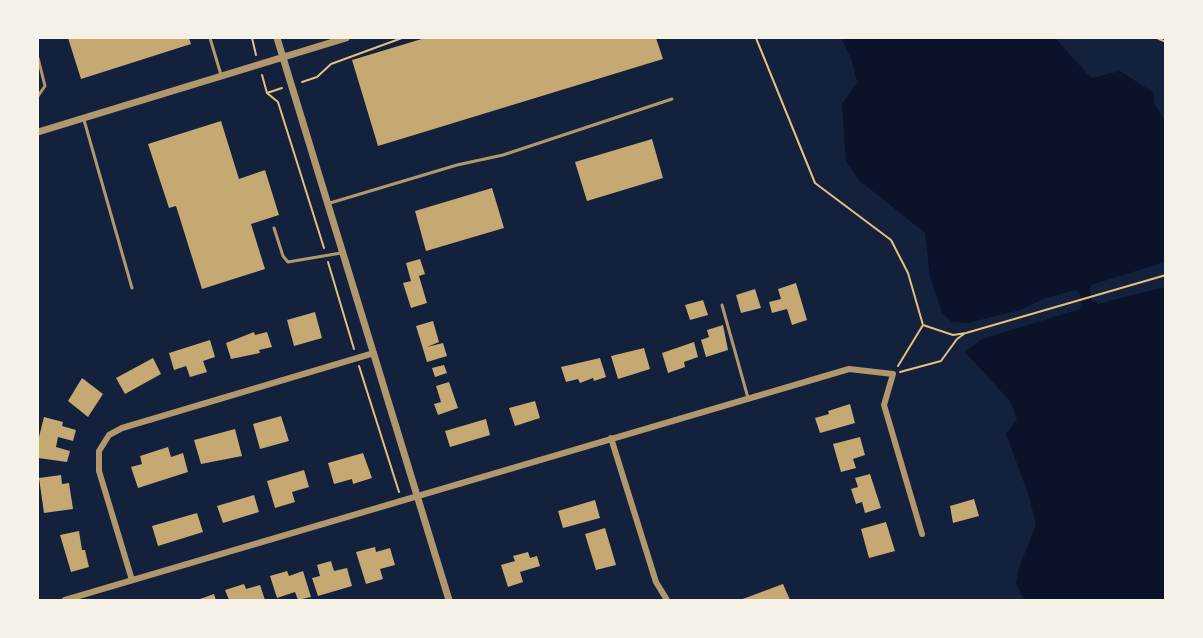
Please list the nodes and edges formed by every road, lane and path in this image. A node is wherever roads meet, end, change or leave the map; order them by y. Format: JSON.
{"nodes":[{"id":1,"x":210,"y":38,"type":"edge"},
{"id":2,"x":277,"y":38,"type":"edge"},
{"id":3,"x":346,"y":38,"type":"edge"},
{"id":4,"x":402,"y":38,"type":"edge"},
{"id":5,"x":756,"y":38,"type":"edge"},
{"id":6,"x":1157,"y":38,"type":"edge"},
{"id":7,"x":1166,"y":42,"type":"edge"},
{"id":8,"x":282,"y":56,"type":"junction"},
{"id":9,"x":38,"y":58,"type":"edge"},
{"id":10,"x":221,"y":75,"type":"junction"},
{"id":11,"x":317,"y":77,"type":"dead end"},
{"id":12,"x":267,"y":93,"type":"dead end"},
{"id":13,"x":38,"y":96,"type":"edge"},
{"id":14,"x":672,"y":99,"type":"dead end"},
{"id":15,"x":83,"y":118,"type":"junction"},
{"id":16,"x":38,"y":132,"type":"edge"},
{"id":17,"x":328,"y":204,"type":"junction"},
{"id":18,"x":274,"y":228,"type":"dead end"},
{"id":19,"x":343,"y":252,"type":"junction"},
{"id":20,"x":326,"y":256,"type":"junction"},
{"id":21,"x":1166,"y":275,"type":"edge"},
{"id":22,"x":132,"y":288,"type":"dead end"},
{"id":23,"x":722,"y":305,"type":"dead end"},
{"id":24,"x":923,"y":325,"type":"junction"},
{"id":25,"x":966,"y":333,"type":"junction"},
{"id":26,"x":374,"y":353,"type":"junction"},
{"id":27,"x":356,"y":358,"type":"junction"},
{"id":28,"x":893,"y":374,"type":"junction"},
{"id":29,"x":748,"y":398,"type":"junction"},
{"id":30,"x":611,"y":438,"type":"junction"},
{"id":31,"x":417,"y":495,"type":"junction"},
{"id":32,"x":401,"y":500,"type":"junction"},
{"id":33,"x":922,"y":534,"type":"dead end"},
{"id":34,"x":132,"y":580,"type":"junction"},
{"id":35,"x":65,"y":600,"type":"edge"},
{"id":36,"x":449,"y":600,"type":"edge"},
{"id":37,"x":668,"y":600,"type":"edge"}],
"edges":[{"from":1,"to":10,"type":"lane"},
{"from":2,"to":8,"type":"street"},
{"from":3,"to":8,"type":"street"},
{"from":4,"to":11,"type":"path"},
{"from":5,"to":24,"type":"path"},
{"from":6,"to":7,"type":"path"},
{"from":8,"to":10,"type":"street"},
{"from":8,"to":17,"type":"street"},
{"from":9,"to":13,"type":"lane"},
{"from":10,"to":15,"type":"street"},
{"from":12,"to":20,"type":"path"},
{"from":14,"to":17,"type":"lane"},
{"from":15,"to":16,"type":"street"},
{"from":15,"to":22,"type":"lane"},
{"from":17,"to":19,"type":"street"},
{"from":18,"to":20,"type":"lane"},
{"from":19,"to":20,"type":"lane"},
{"from":19,"to":26,"type":"street"},
{"from":20,"to":27,"type":"path"},
{"from":21,"to":25,"type":"path"},
{"from":23,"to":29,"type":"lane"},
{"from":24,"to":25,"type":"path"},
{"from":24,"to":28,"type":"path"},
{"from":25,"to":28,"type":"path"},
{"from":26,"to":27,"type":"street"},
{"from":26,"to":31,"type":"street"},
{"from":27,"to":32,"type":"path"},
{"from":27,"to":34,"type":"street"},
{"from":28,"to":29,"type":"street"},
{"from":28,"to":33,"type":"street"},
{"from":29,"to":30,"type":"street"},
{"from":30,"to":31,"type":"street"},
{"from":30,"to":37,"type":"street"},
{"from":31,"to":32,"type":"street"},
{"from":31,"to":36,"type":"street"},
{"from":32,"to":34,"type":"street"},
{"from":34,"to":35,"type":"street"}]}
